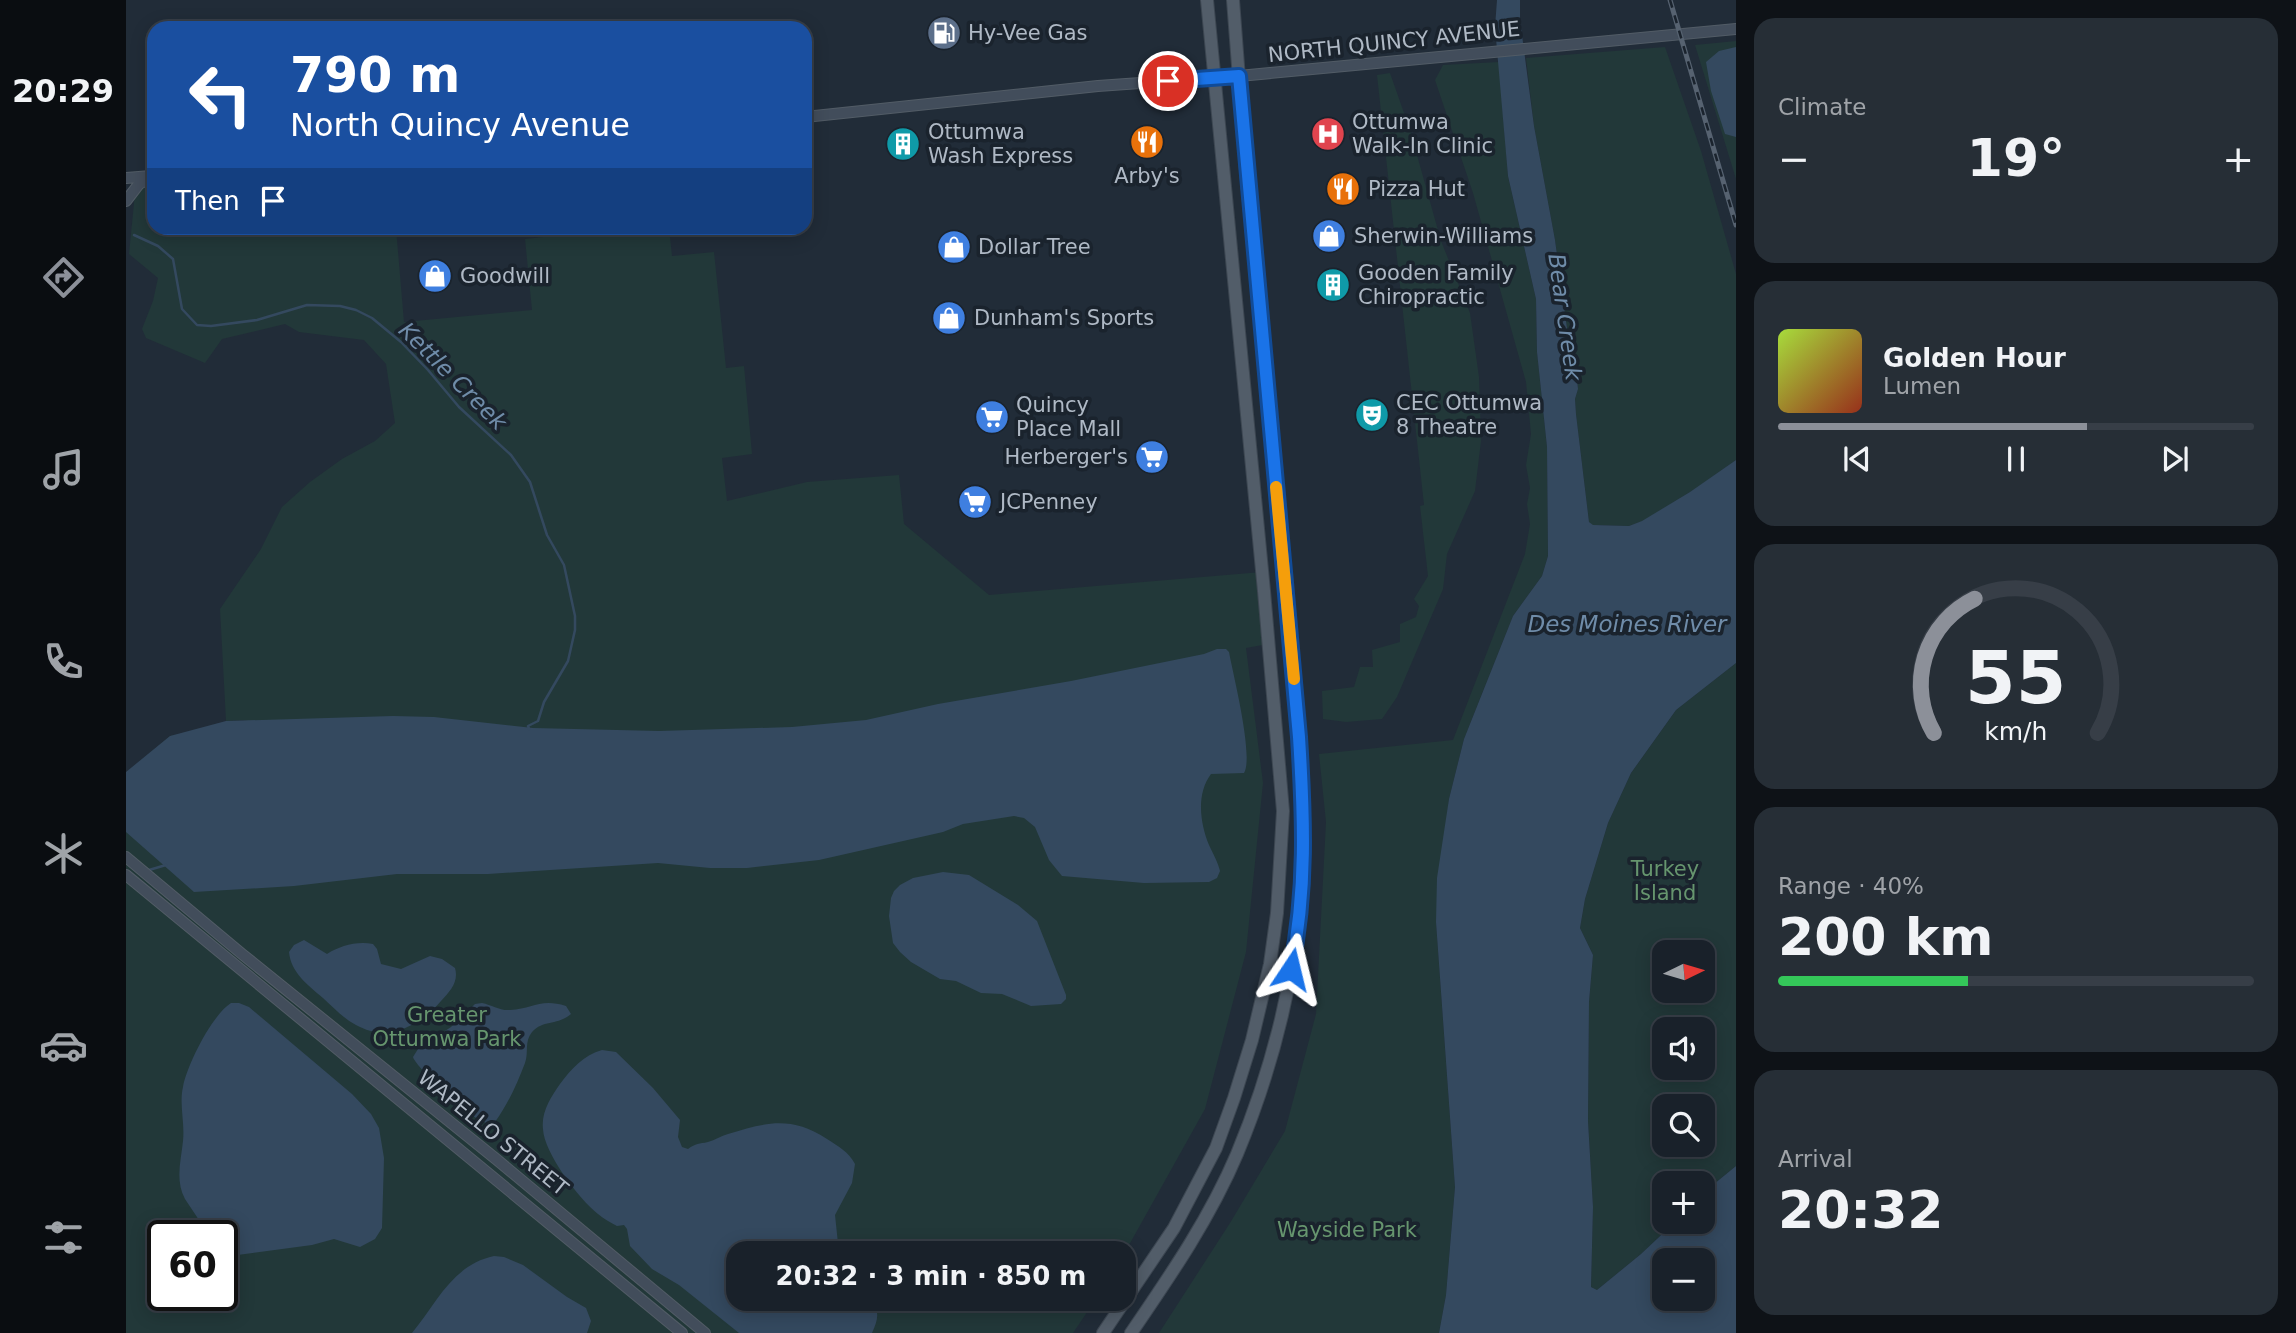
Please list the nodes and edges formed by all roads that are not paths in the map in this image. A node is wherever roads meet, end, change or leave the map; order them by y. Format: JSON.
{"nodes":[{"id":1,"x":1207,"y":0,"type":"edge"},
{"id":2,"x":1233,"y":0,"type":"edge"},
{"id":3,"x":1736,"y":29,"type":"edge"},
{"id":4,"x":1239,"y":76,"type":"junction"},
{"id":5,"x":1215,"y":78,"type":"junction"},
{"id":6,"x":812,"y":116,"type":"edge"},
{"id":7,"x":147,"y":176,"type":"edge"},
{"id":8,"x":126,"y":178,"type":"edge"},
{"id":9,"x":147,"y":179,"type":"edge"},
{"id":10,"x":126,"y":201,"type":"edge"},
{"id":11,"x":126,"y":857,"type":"edge"},
{"id":12,"x":126,"y":875,"type":"edge"},
{"id":13,"x":682,"y":1333,"type":"edge"},
{"id":14,"x":705,"y":1333,"type":"edge"},
{"id":15,"x":1103,"y":1333,"type":"edge"},
{"id":16,"x":1131,"y":1333,"type":"edge"}],
"edges":[{"from":1,"to":5,"type":"main road"},
{"from":2,"to":4,"type":"main road"},
{"from":3,"to":4,"type":"main road","name":"NORTH QUINCY AVENUE"},
{"from":4,"to":5,"type":"main road","name":"NORTH QUINCY AVENUE"},
{"from":4,"to":16,"type":"main road"},
{"from":5,"to":6,"type":"main road","name":"NORTH QUINCY AVENUE"},
{"from":5,"to":15,"type":"main road"},
{"from":7,"to":8,"type":"main road"},
{"from":9,"to":10,"type":"main road"},
{"from":11,"to":14,"type":"main road","name":"WAPELLO STREET"},
{"from":12,"to":13,"type":"main road","name":"WAPELLO STREET"}]}
